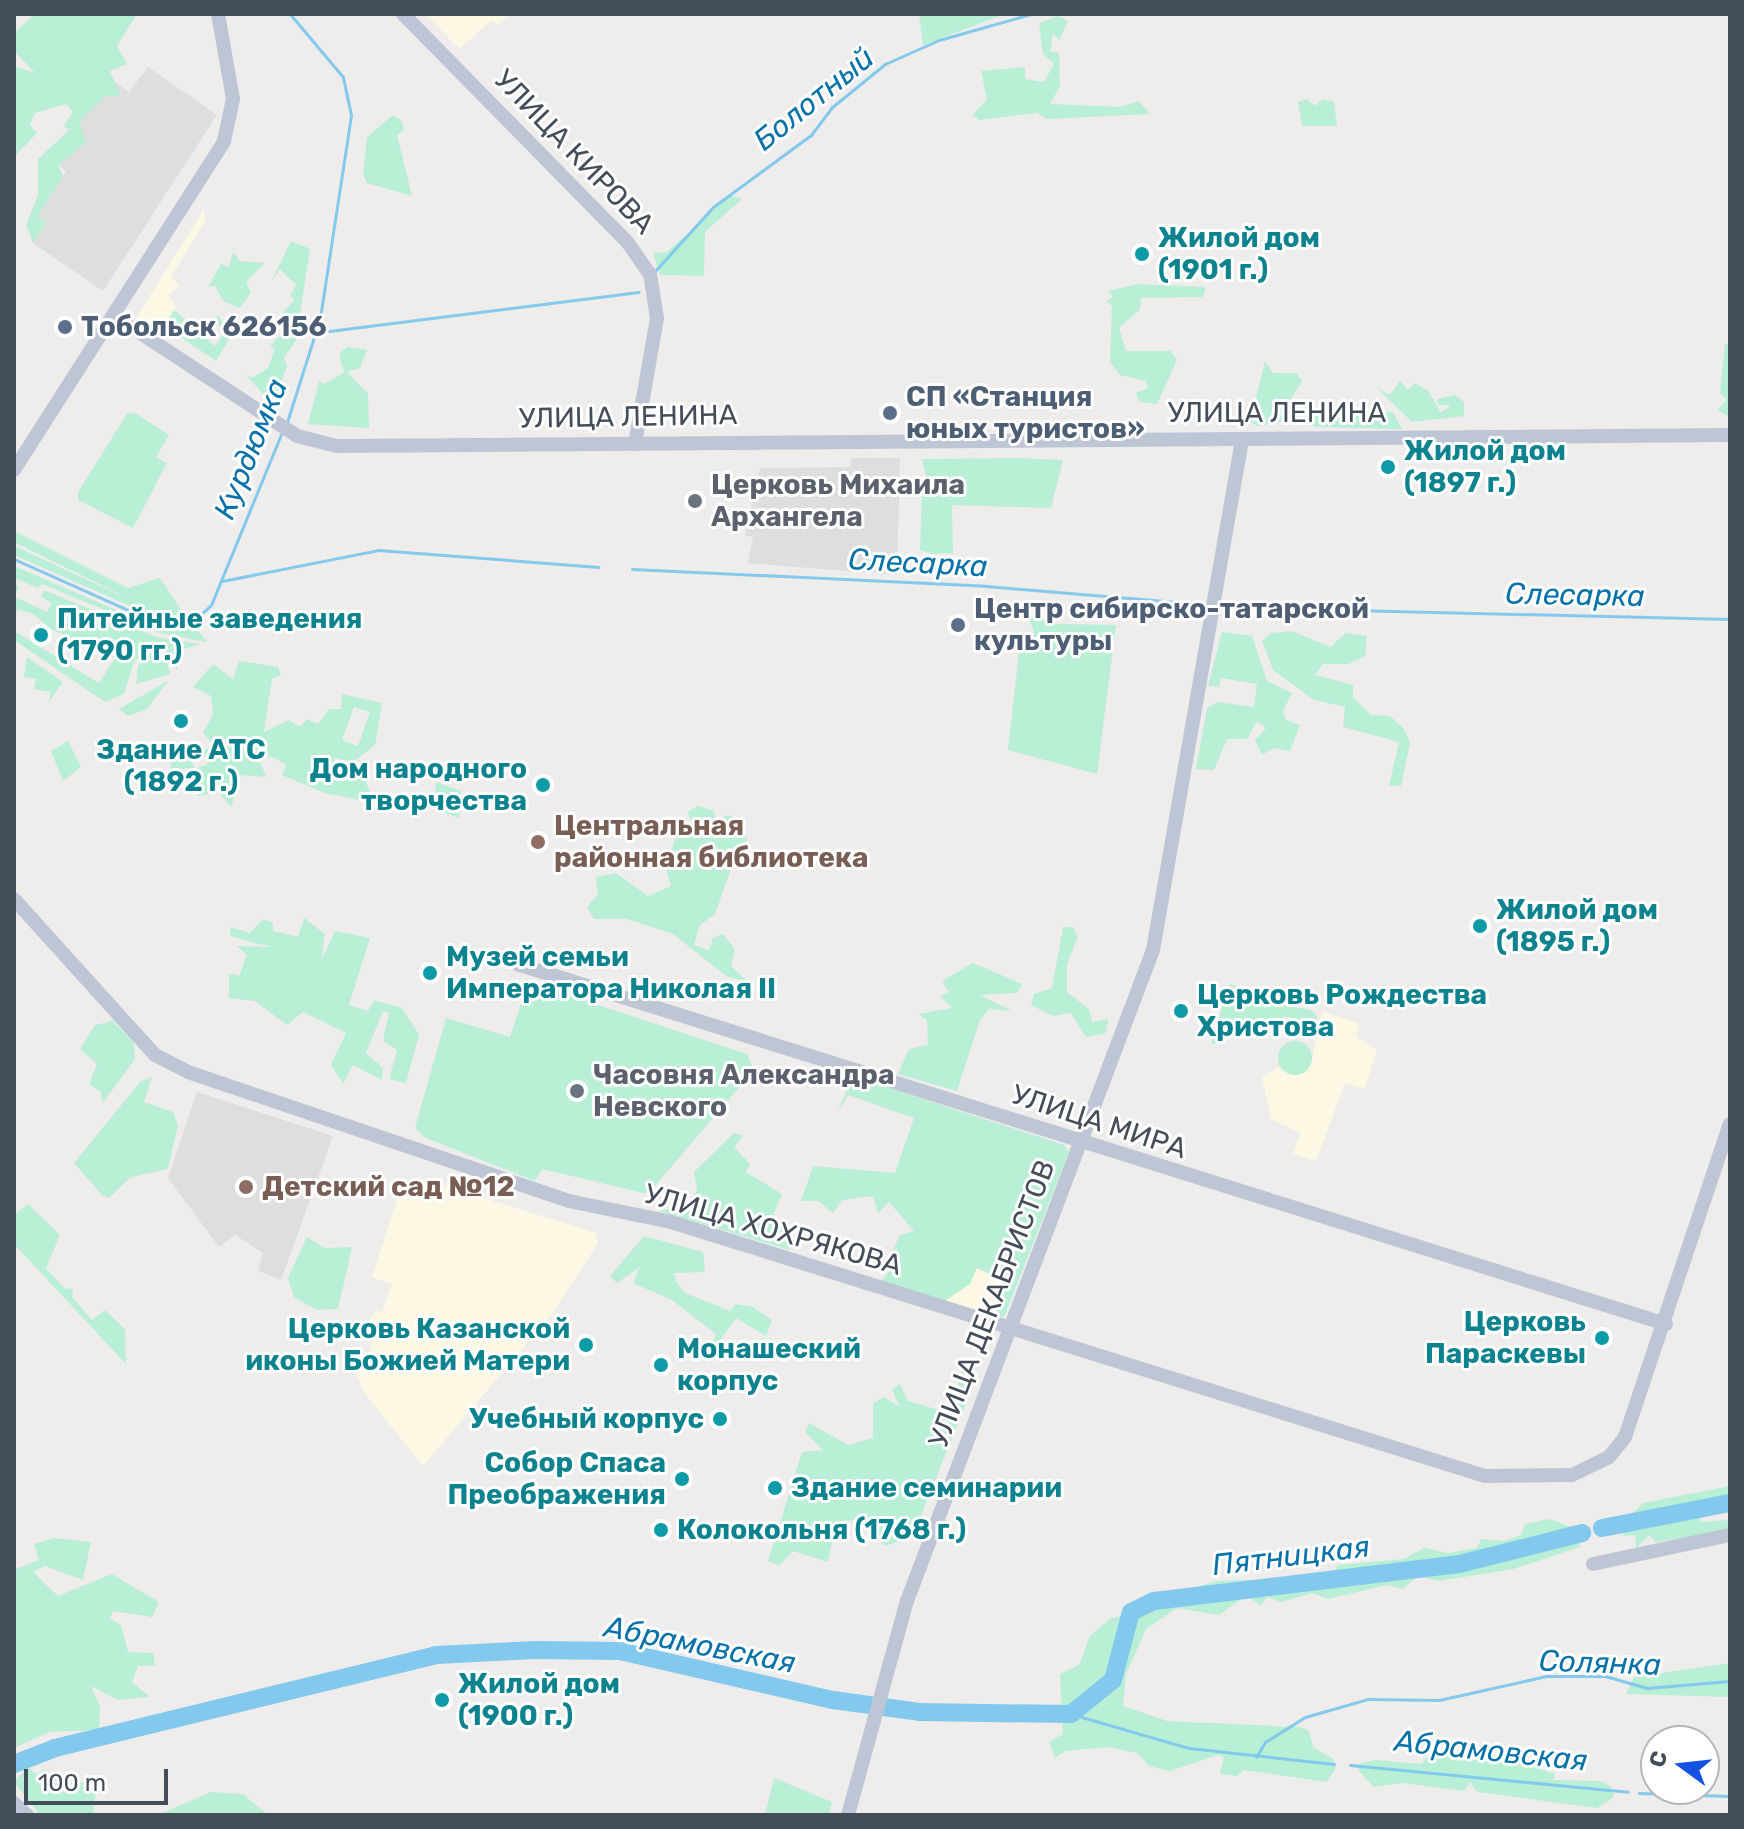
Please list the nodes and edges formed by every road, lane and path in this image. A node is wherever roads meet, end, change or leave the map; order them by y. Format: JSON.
{"nodes":[{"id":1,"x":218,"y":14,"type":"edge"},
{"id":2,"x":403,"y":14,"type":"edge"},
{"id":3,"x":113,"y":315,"type":"junction"},
{"id":4,"x":1730,"y":435,"type":"edge"},
{"id":5,"x":1242,"y":440,"type":"junction"},
{"id":6,"x":635,"y":444,"type":"junction"},
{"id":7,"x":14,"y":470,"type":"edge"},
{"id":8,"x":14,"y":899,"type":"edge"},
{"id":9,"x":517,"y":964,"type":"dead end"},
{"id":10,"x":1730,"y":1124,"type":"edge"},
{"id":11,"x":1081,"y":1144,"type":"junction"},
{"id":12,"x":1666,"y":1324,"type":"junction"},
{"id":13,"x":1010,"y":1330,"type":"junction"},
{"id":14,"x":1730,"y":1535,"type":"edge"},
{"id":15,"x":1593,"y":1564,"type":"dead end"},
{"id":16,"x":14,"y":1803,"type":"edge"},
{"id":17,"x":27,"y":1815,"type":"edge"},
{"id":18,"x":848,"y":1815,"type":"edge"}],
"edges":[{"from":1,"to":3,"type":"main road"},
{"from":2,"to":6,"type":"main road","name":"УЛИЦА КИРОВА"},
{"from":3,"to":6,"type":"main road","name":"УЛИЦА ЛЕНИНА"},
{"from":3,"to":7,"type":"main road"},
{"from":4,"to":5,"type":"main road","name":"УЛИЦА ЛЕНИНА"},
{"from":5,"to":6,"type":"main road","name":"УЛИЦА ЛЕНИНА"},
{"from":5,"to":11,"type":"main road","name":"УЛИЦА ДЕКАБРИСТОВ"},
{"from":8,"to":13,"type":"main road","name":"УЛИЦА ХОХРЯКОВА"},
{"from":9,"to":11,"type":"main road","name":"УЛИЦА МИРА"},
{"from":10,"to":12,"type":"main road"},
{"from":11,"to":12,"type":"main road","name":"УЛИЦА МИРА"},
{"from":11,"to":13,"type":"main road","name":"УЛИЦА ДЕКАБРИСТОВ"},
{"from":12,"to":13,"type":"main road","name":"УЛИЦА ХОХРЯКОВА"},
{"from":13,"to":18,"type":"main road","name":"УЛИЦА ДЕКАБРИСТОВ"},
{"from":14,"to":15,"type":"main road"},
{"from":16,"to":17,"type":"main road"}]}
